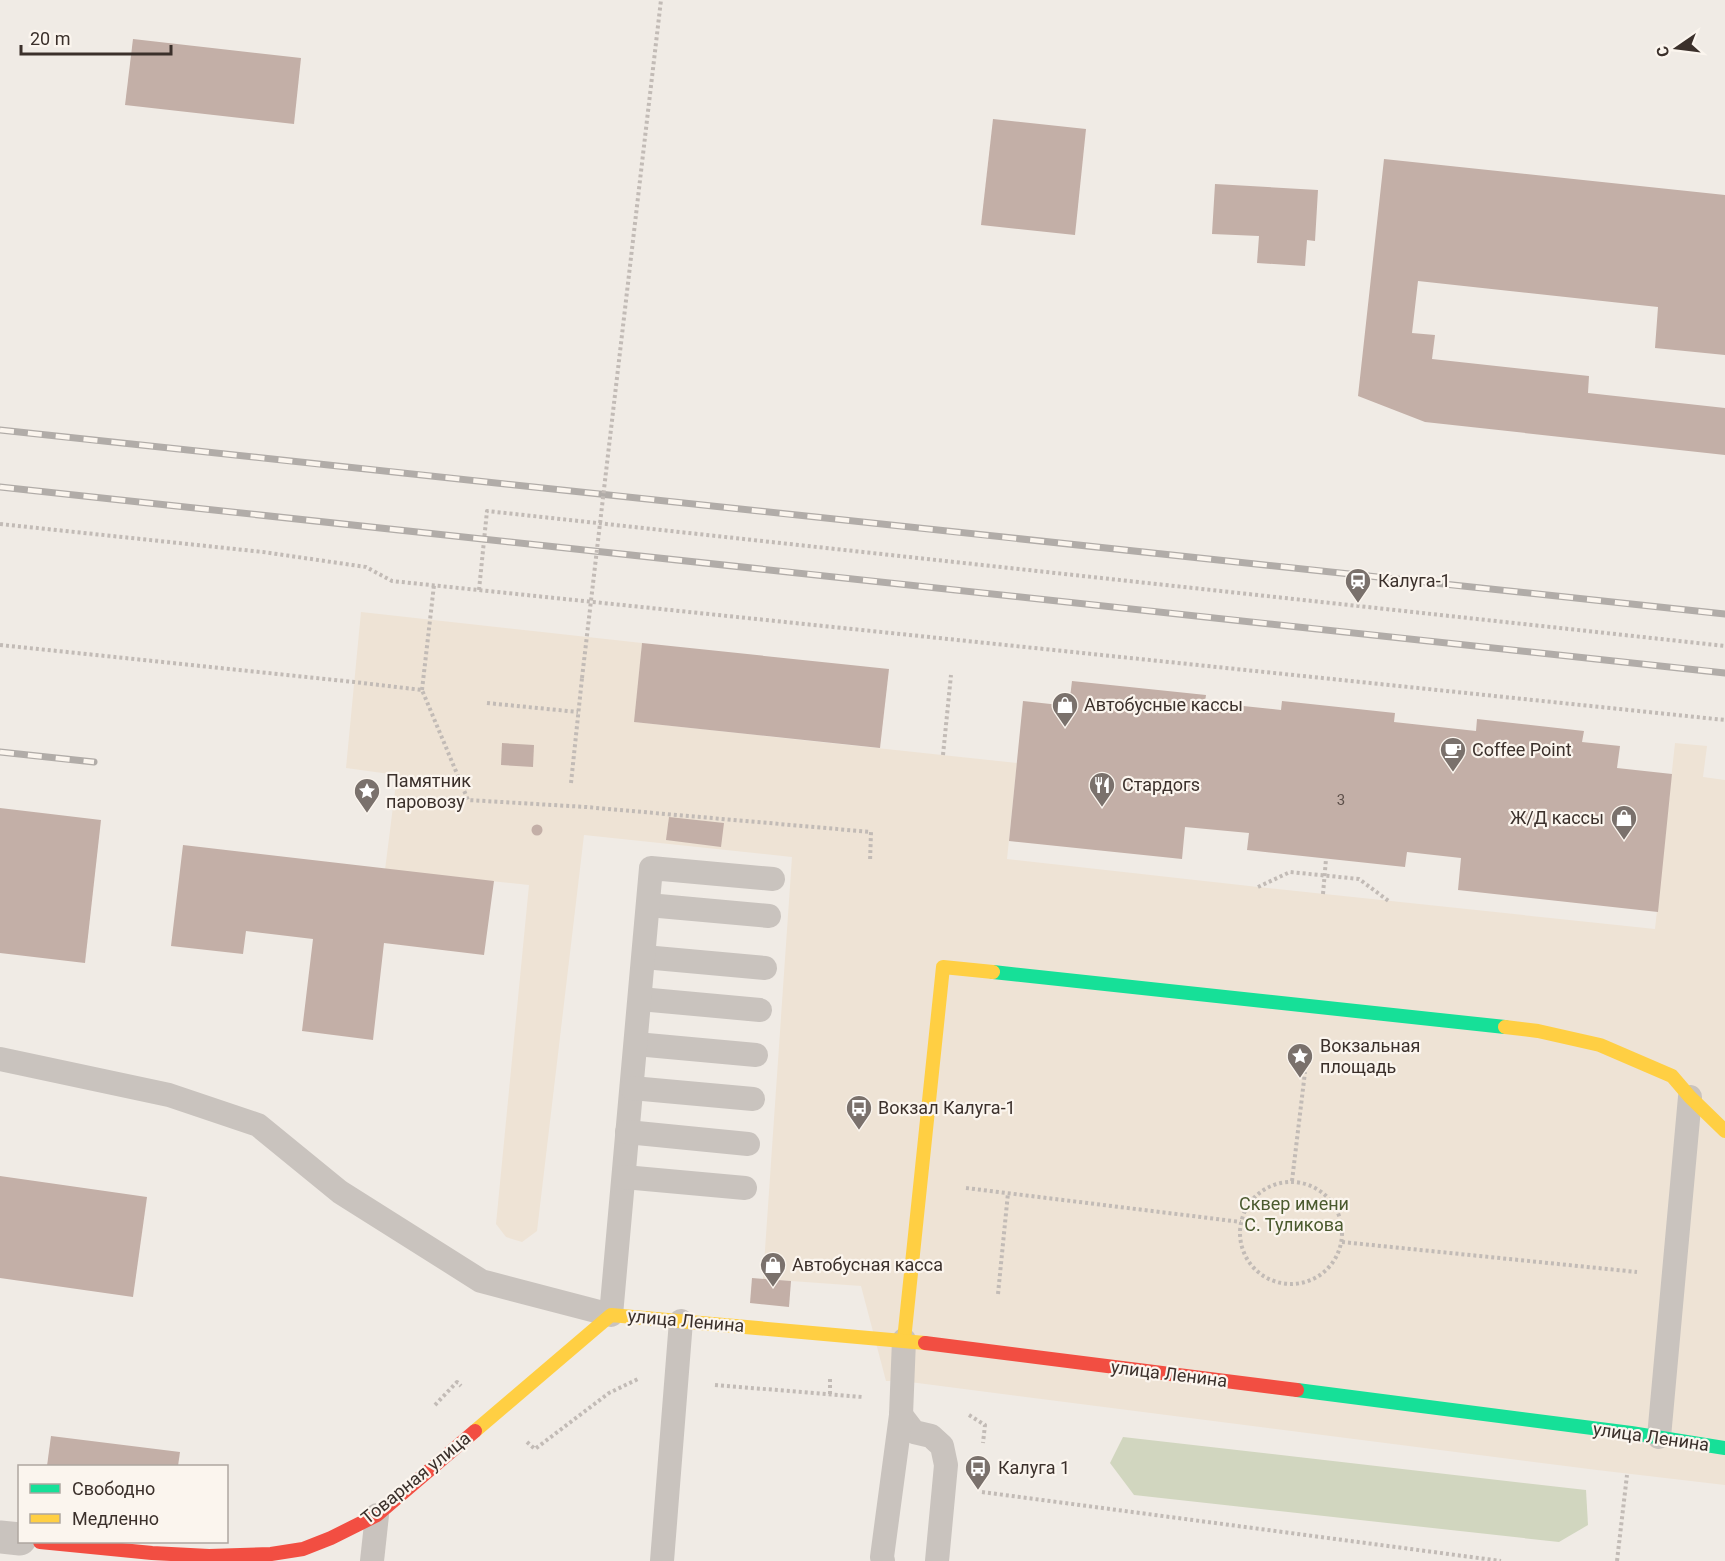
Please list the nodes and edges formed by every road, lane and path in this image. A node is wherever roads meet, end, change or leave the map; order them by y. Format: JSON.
{"nodes":[{"id":1,"x":661,"y":0,"type":"edge"},
{"id":2,"x":0,"y":524,"type":"edge"},
{"id":3,"x":434,"y":585,"type":"junction"},
{"id":4,"x":478,"y":590,"type":"junction"},
{"id":5,"x":0,"y":645,"type":"edge"},
{"id":6,"x":1725,"y":646,"type":"edge"},
{"id":7,"x":951,"y":675,"type":"dead end"},
{"id":8,"x":422,"y":690,"type":"junction"},
{"id":9,"x":487,"y":703,"type":"dead end"},
{"id":10,"x":578,"y":712,"type":"junction"},
{"id":11,"x":1725,"y":720,"type":"edge"},
{"id":12,"x":943,"y":755,"type":"dead end"},
{"id":13,"x":571,"y":783,"type":"dead end"},
{"id":14,"x":1326,"y":859,"type":"dead end"},
{"id":15,"x":870,"y":862,"type":"dead end"},
{"id":16,"x":1325,"y":875,"type":"junction"},
{"id":17,"x":773,"y":879,"type":"dead end"},
{"id":18,"x":1258,"y":887,"type":"dead end"},
{"id":19,"x":1323,"y":894,"type":"dead end"},
{"id":20,"x":1390,"y":902,"type":"dead end"},
{"id":21,"x":648,"y":905,"type":"junction"},
{"id":22,"x":769,"y":916,"type":"dead end"},
{"id":23,"x":644,"y":957,"type":"junction"},
{"id":24,"x":765,"y":968,"type":"dead end"},
{"id":25,"x":640,"y":999,"type":"junction"},
{"id":26,"x":760,"y":1010,"type":"dead end"},
{"id":27,"x":636,"y":1044,"type":"junction"},
{"id":28,"x":756,"y":1055,"type":"dead end"},
{"id":29,"x":0,"y":1059,"type":"edge"},
{"id":30,"x":1305,"y":1072,"type":"dead end"},
{"id":31,"x":632,"y":1088,"type":"junction"},
{"id":32,"x":1690,"y":1097,"type":"junction"},
{"id":33,"x":753,"y":1099,"type":"dead end"},
{"id":34,"x":1725,"y":1131,"type":"edge"},
{"id":35,"x":627,"y":1132,"type":"junction"},
{"id":36,"x":748,"y":1144,"type":"dead end"},
{"id":37,"x":624,"y":1177,"type":"junction"},
{"id":38,"x":1292,"y":1181,"type":"junction"},
{"id":39,"x":745,"y":1188,"type":"dead end"},
{"id":40,"x":966,"y":1188,"type":"dead end"},
{"id":41,"x":1008,"y":1193,"type":"junction"},
{"id":42,"x":1241,"y":1222,"type":"junction"},
{"id":43,"x":1342,"y":1242,"type":"junction"},
{"id":44,"x":1648,"y":1273,"type":"dead end"},
{"id":45,"x":998,"y":1294,"type":"dead end"},
{"id":46,"x":611,"y":1316,"type":"junction"},
{"id":47,"x":681,"y":1321,"type":"junction"},
{"id":48,"x":904,"y":1340,"type":"junction"},
{"id":49,"x":676,"y":1382,"type":"junction"},
{"id":50,"x":432,"y":1407,"type":"dead end"},
{"id":51,"x":901,"y":1408,"type":"junction"},
{"id":52,"x":494,"y":1414,"type":"junction"},
{"id":53,"x":985,"y":1425,"type":"dead end"},
{"id":54,"x":1659,"y":1437,"type":"junction"},
{"id":55,"x":1725,"y":1448,"type":"edge"},
{"id":56,"x":1627,"y":1473,"type":"dead end"},
{"id":57,"x":978,"y":1491,"type":"dead end"},
{"id":58,"x":377,"y":1515,"type":"junction"},
{"id":59,"x":0,"y":1538,"type":"edge"},
{"id":60,"x":18,"y":1539,"type":"edge"},
{"id":61,"x":47,"y":1543,"type":"edge"},
{"id":62,"x":150,"y":1557,"type":"edge"},
{"id":63,"x":882,"y":1560,"type":"edge"},
{"id":64,"x":372,"y":1561,"type":"edge"},
{"id":65,"x":662,"y":1561,"type":"edge"},
{"id":66,"x":937,"y":1561,"type":"edge"},
{"id":67,"x":1501,"y":1561,"type":"edge"},
{"id":68,"x":1617,"y":1561,"type":"edge"}],
"edges":[{"from":1,"to":10,"type":"path","bridge":true},
{"from":2,"to":3,"type":"path"},
{"from":3,"to":4,"type":"path"},
{"from":3,"to":8,"type":"path"},
{"from":4,"to":6,"type":"path"},
{"from":4,"to":11,"type":"path"},
{"from":5,"to":8,"type":"path"},
{"from":7,"to":12,"type":"path"},
{"from":8,"to":15,"type":"path"},
{"from":9,"to":10,"type":"path"},
{"from":10,"to":13,"type":"path"},
{"from":14,"to":16,"type":"path"},
{"from":16,"to":18,"type":"path"},
{"from":16,"to":19,"type":"path"},
{"from":16,"to":20,"type":"path"},
{"from":17,"to":21,"type":"lane"},
{"from":21,"to":22,"type":"lane"},
{"from":21,"to":23,"type":"lane"},
{"from":23,"to":24,"type":"lane"},
{"from":23,"to":25,"type":"lane"},
{"from":25,"to":26,"type":"lane"},
{"from":25,"to":27,"type":"lane"},
{"from":27,"to":28,"type":"lane"},
{"from":27,"to":31,"type":"lane"},
{"from":29,"to":46,"type":"lane"},
{"from":30,"to":38,"type":"path"},
{"from":31,"to":33,"type":"lane"},
{"from":31,"to":35,"type":"lane"},
{"from":32,"to":34,"type":"main road"},
{"from":32,"to":48,"type":"main road"},
{"from":32,"to":54,"type":"lane"},
{"from":35,"to":36,"type":"lane"},
{"from":35,"to":37,"type":"lane"},
{"from":37,"to":39,"type":"lane"},
{"from":37,"to":46,"type":"lane"},
{"from":38,"to":42,"type":"path"},
{"from":38,"to":43,"type":"path"},
{"from":40,"to":41,"type":"path"},
{"from":41,"to":42,"type":"path"},
{"from":41,"to":45,"type":"path"},
{"from":42,"to":43,"type":"path"},
{"from":43,"to":44,"type":"path"},
{"from":46,"to":47,"type":"main road","name":"улица Ленина"},
{"from":46,"to":52,"type":"main road","name":"Товарная улица"},
{"from":47,"to":48,"type":"main road","name":"улица Ленина"},
{"from":47,"to":49,"type":"lane"},
{"from":48,"to":51,"type":"lane"},
{"from":48,"to":54,"type":"main road","name":"улица Ленина"},
{"from":49,"to":51,"type":"path"},
{"from":49,"to":52,"type":"path"},
{"from":49,"to":65,"type":"lane"},
{"from":50,"to":52,"type":"path"},
{"from":51,"to":53,"type":"path"},
{"from":51,"to":63,"type":"lane"},
{"from":51,"to":66,"type":"lane"},
{"from":52,"to":58,"type":"main road","name":"Товарная улица"},
{"from":54,"to":55,"type":"main road","name":"улица Ленина"},
{"from":56,"to":68,"type":"path"},
{"from":57,"to":67,"type":"path"},
{"from":58,"to":62,"type":"main road","name":"Товарная улица"},
{"from":58,"to":64,"type":"lane"},
{"from":59,"to":60,"type":"street"},
{"from":61,"to":62,"type":"main road","name":"Товарная улица"}]}
